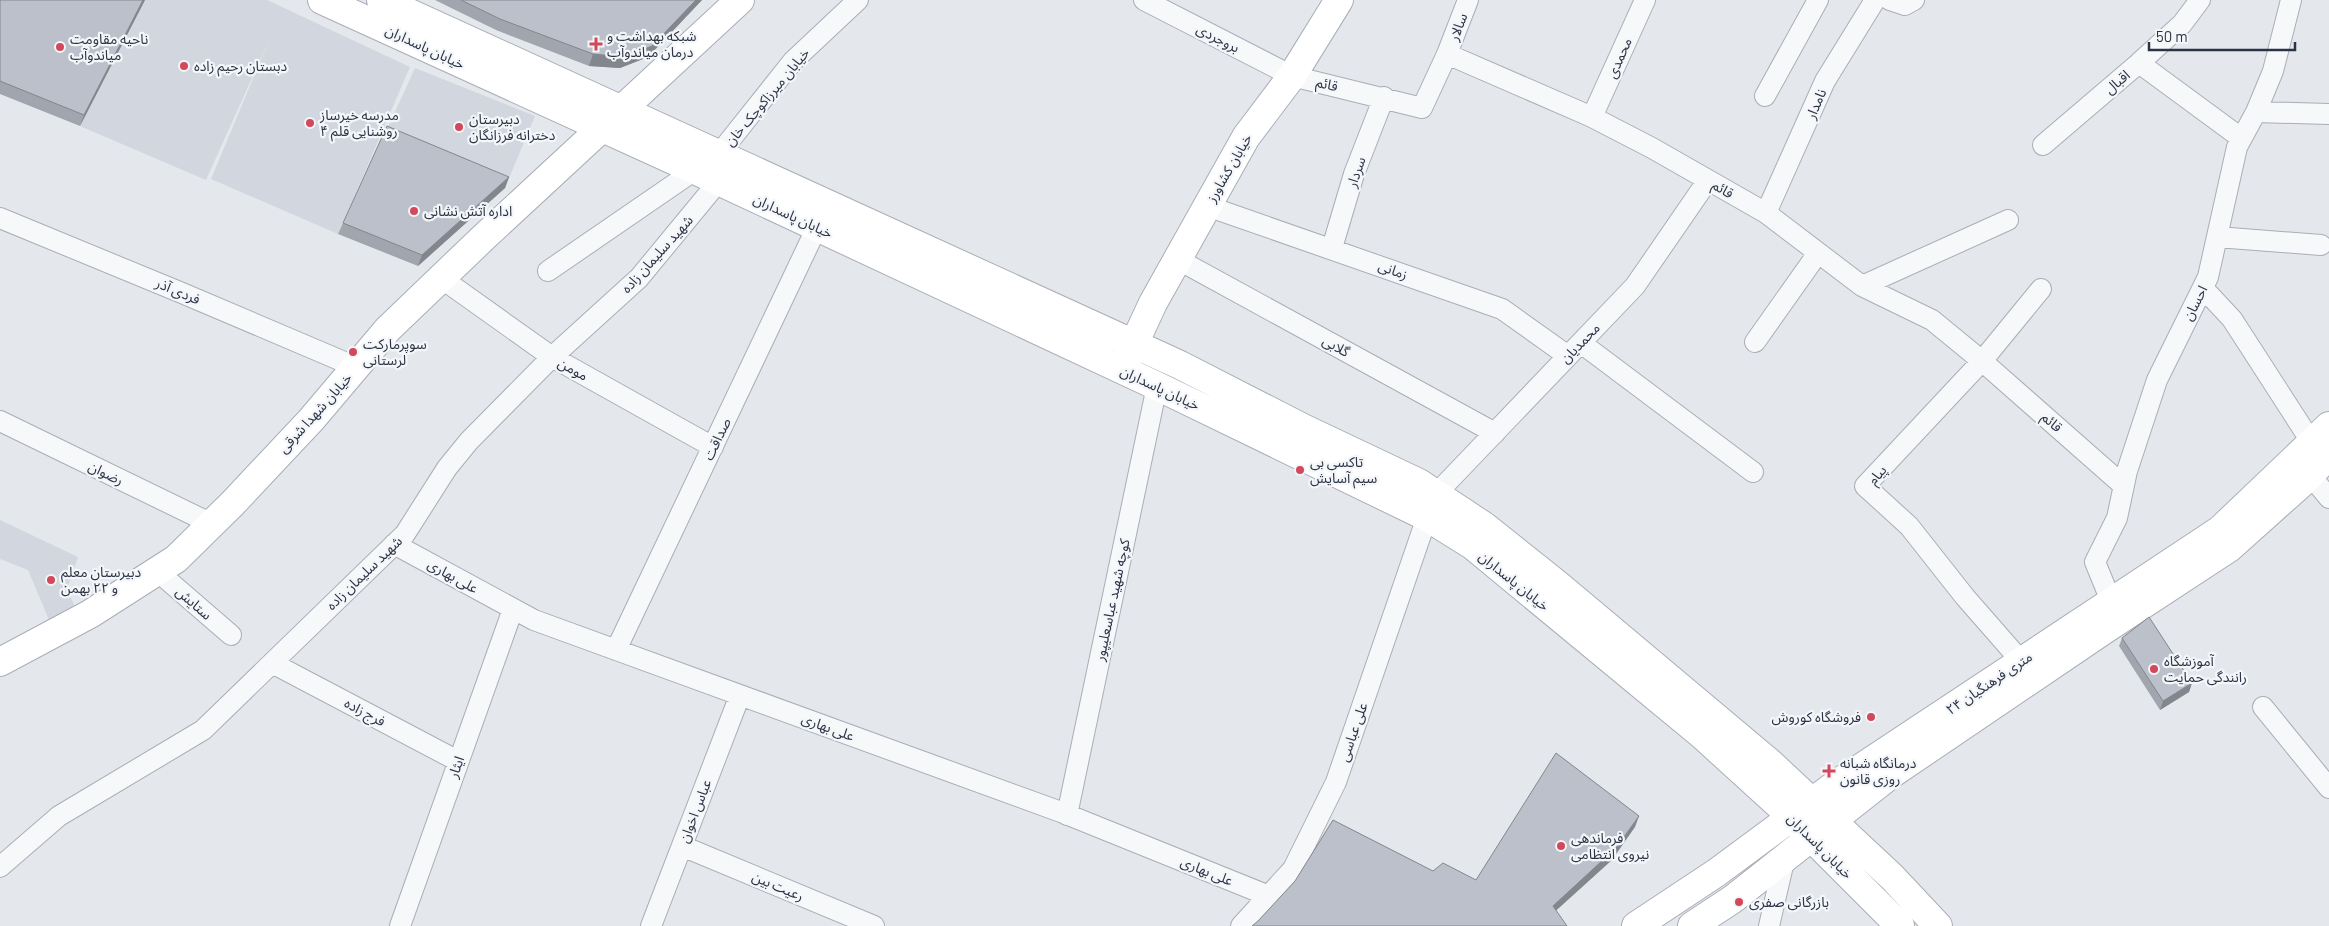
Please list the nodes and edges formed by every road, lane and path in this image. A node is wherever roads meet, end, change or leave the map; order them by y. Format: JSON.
{"nodes":[{"id":1,"x":322,"y":0,"type":"edge"},
{"id":2,"x":381,"y":0,"type":"edge"},
{"id":3,"x":740,"y":0,"type":"edge"},
{"id":4,"x":858,"y":0,"type":"edge"},
{"id":5,"x":1144,"y":0,"type":"edge"},
{"id":6,"x":1339,"y":0,"type":"edge"},
{"id":7,"x":1468,"y":0,"type":"edge"},
{"id":8,"x":1645,"y":0,"type":"edge"},
{"id":9,"x":1818,"y":0,"type":"edge"},
{"id":10,"x":1875,"y":0,"type":"edge"},
{"id":11,"x":1890,"y":0,"type":"edge"},
{"id":12,"x":1914,"y":0,"type":"edge"},
{"id":13,"x":2200,"y":0,"type":"edge"},
{"id":14,"x":2291,"y":0,"type":"edge"},
{"id":15,"x":1447,"y":54,"type":"junction"},
{"id":16,"x":2139,"y":63,"type":"junction"},
{"id":17,"x":1292,"y":76,"type":"junction"},
{"id":18,"x":1765,"y":96,"type":"dead end"},
{"id":19,"x":1384,"y":97,"type":"junction"},
{"id":20,"x":621,"y":109,"type":"junction"},
{"id":21,"x":2256,"y":112,"type":"junction"},
{"id":22,"x":2329,"y":114,"type":"edge"},
{"id":23,"x":1592,"y":117,"type":"junction"},
{"id":24,"x":602,"y":128,"type":"junction"},
{"id":25,"x":2241,"y":138,"type":"junction"},
{"id":26,"x":2043,"y":145,"type":"dead end"},
{"id":27,"x":719,"y":154,"type":"junction"},
{"id":28,"x":707,"y":176,"type":"junction"},
{"id":29,"x":1708,"y":180,"type":"junction"},
{"id":30,"x":1207,"y":206,"type":"junction"},
{"id":31,"x":1766,"y":213,"type":"junction"},
{"id":32,"x":0,"y":218,"type":"edge"},
{"id":33,"x":2008,"y":220,"type":"dead end"},
{"id":34,"x":817,"y":228,"type":"junction"},
{"id":35,"x":2217,"y":237,"type":"junction"},
{"id":36,"x":2321,"y":245,"type":"dead end"},
{"id":37,"x":1332,"y":248,"type":"junction"},
{"id":38,"x":1818,"y":253,"type":"junction"},
{"id":39,"x":1177,"y":259,"type":"junction"},
{"id":40,"x":548,"y":271,"type":"dead end"},
{"id":41,"x":441,"y":278,"type":"junction"},
{"id":42,"x":1862,"y":286,"type":"junction"},
{"id":43,"x":2042,"y":288,"type":"dead end"},
{"id":44,"x":2203,"y":288,"type":"junction"},
{"id":45,"x":1755,"y":342,"type":"dead end"},
{"id":46,"x":1134,"y":344,"type":"junction"},
{"id":47,"x":1574,"y":350,"type":"junction"},
{"id":48,"x":552,"y":357,"type":"junction"},
{"id":49,"x":1982,"y":361,"type":"junction"},
{"id":50,"x":356,"y":367,"type":"junction"},
{"id":51,"x":1122,"y":370,"type":"junction"},
{"id":52,"x":1157,"y":386,"type":"junction"},
{"id":53,"x":0,"y":422,"type":"edge"},
{"id":54,"x":1495,"y":433,"type":"junction"},
{"id":55,"x":2323,"y":441,"type":"edge"},
{"id":56,"x":713,"y":447,"type":"junction"},
{"id":57,"x":1753,"y":472,"type":"dead end"},
{"id":58,"x":2310,"y":475,"type":"junction"},
{"id":59,"x":2124,"y":486,"type":"junction"},
{"id":60,"x":2329,"y":498,"type":"edge"},
{"id":61,"x":1432,"y":506,"type":"junction"},
{"id":62,"x":212,"y":524,"type":"junction"},
{"id":63,"x":394,"y":544,"type":"junction"},
{"id":64,"x":157,"y":571,"type":"junction"},
{"id":65,"x":2111,"y":601,"type":"junction"},
{"id":66,"x":513,"y":609,"type":"junction"},
{"id":67,"x":232,"y":635,"type":"dead end"},
{"id":68,"x":616,"y":650,"type":"junction"},
{"id":69,"x":2021,"y":661,"type":"junction"},
{"id":70,"x":0,"y":662,"type":"edge"},
{"id":71,"x":272,"y":663,"type":"junction"},
{"id":72,"x":740,"y":695,"type":"junction"},
{"id":73,"x":2264,"y":707,"type":"dead end"},
{"id":74,"x":458,"y":762,"type":"junction"},
{"id":75,"x":2328,"y":784,"type":"edge"},
{"id":76,"x":1802,"y":810,"type":"junction"},
{"id":77,"x":1067,"y":815,"type":"junction"},
{"id":78,"x":1822,"y":830,"type":"junction"},
{"id":79,"x":682,"y":846,"type":"junction"},
{"id":80,"x":1785,"y":857,"type":"junction"},
{"id":81,"x":0,"y":867,"type":"edge"},
{"id":82,"x":1269,"y":896,"type":"junction"},
{"id":83,"x":400,"y":926,"type":"edge"},
{"id":84,"x":651,"y":926,"type":"edge"},
{"id":85,"x":874,"y":926,"type":"edge"},
{"id":86,"x":1241,"y":926,"type":"edge"},
{"id":87,"x":1636,"y":926,"type":"edge"},
{"id":88,"x":1692,"y":926,"type":"edge"},
{"id":89,"x":1769,"y":926,"type":"edge"},
{"id":90,"x":1900,"y":926,"type":"edge"},
{"id":91,"x":1938,"y":926,"type":"edge"}],
"edges":[{"from":1,"to":24,"type":"main road","name":"خیابان پاسداران"},
{"from":2,"to":20,"type":"main road","name":"خیابان پاسداران"},
{"from":3,"to":20,"type":"main road","name":"خیابان شهدا شرقی"},
{"from":4,"to":27,"type":"street","name":"خیابان میرزاکوچک خان"},
{"from":5,"to":17,"type":"street","name":"بروجردی"},
{"from":6,"to":17,"type":"main road","name":"خیابان کشاورز"},
{"from":7,"to":15,"type":"street","name":"سالار"},
{"from":8,"to":23,"type":"street","name":"محمدی"},
{"from":9,"to":18,"type":"street"},
{"from":10,"to":31,"type":"street","name":"نامدار"},
{"from":11,"to":12,"type":"street"},
{"from":13,"to":16,"type":"street"},
{"from":14,"to":21,"type":"street","name":"احسان"},
{"from":15,"to":19,"type":"street","name":"قائم"},
{"from":15,"to":23,"type":"street","name":"قائم"},
{"from":16,"to":25,"type":"street","name":"اقبال"},
{"from":16,"to":26,"type":"street","name":"اقبال"},
{"from":17,"to":19,"type":"street","name":"قائم"},
{"from":17,"to":30,"type":"main road","name":"خیابان کشاورز"},
{"from":19,"to":37,"type":"street","name":"سردار"},
{"from":20,"to":24,"type":"main road","name":"خیابان شهدا شرقی"},
{"from":20,"to":27,"type":"main road","name":"خیابان پاسداران"},
{"from":21,"to":22,"type":"street"},
{"from":21,"to":25,"type":"street","name":"احسان"},
{"from":23,"to":29,"type":"street","name":"قائم"},
{"from":24,"to":28,"type":"main road","name":"خیابان پاسداران"},
{"from":24,"to":41,"type":"main road","name":"خیابان شهدا شرقی"},
{"from":25,"to":35,"type":"street","name":"احسان"},
{"from":27,"to":46,"type":"main road","name":"خیابان پاسداران"},
{"from":28,"to":34,"type":"main road","name":"خیابان پاسداران"},
{"from":28,"to":40,"type":"street"},
{"from":28,"to":48,"type":"street","name":"شهید سلیمان زاده"},
{"from":29,"to":31,"type":"street","name":"قائم"},
{"from":29,"to":47,"type":"street","name":"محمدیان"},
{"from":30,"to":37,"type":"street","name":"زمانی"},
{"from":30,"to":39,"type":"main road","name":"خیابان کشاورز"},
{"from":31,"to":38,"type":"street","name":"قائم"},
{"from":32,"to":50,"type":"street","name":"فردی آذر"},
{"from":33,"to":42,"type":"street"},
{"from":34,"to":51,"type":"main road","name":"خیابان پاسداران"},
{"from":34,"to":56,"type":"street","name":"صداقت"},
{"from":35,"to":36,"type":"street"},
{"from":35,"to":44,"type":"street","name":"احسان"},
{"from":37,"to":47,"type":"street","name":"زمانی"},
{"from":38,"to":42,"type":"street","name":"قائم"},
{"from":38,"to":45,"type":"street"},
{"from":39,"to":46,"type":"main road","name":"خیابان کشاورز"},
{"from":39,"to":54,"type":"street","name":"گلابی"},
{"from":41,"to":48,"type":"street","name":"مومن"},
{"from":41,"to":50,"type":"main road","name":"خیابان شهدا شرقی"},
{"from":42,"to":49,"type":"street","name":"قائم"},
{"from":43,"to":49,"type":"street","name":"پیام"},
{"from":44,"to":55,"type":"street"},
{"from":44,"to":59,"type":"street","name":"احسان"},
{"from":46,"to":51,"type":"main road","name":"خیابان کشاورز"},
{"from":46,"to":61,"type":"main road","name":"خیابان پاسداران"},
{"from":47,"to":54,"type":"street","name":"محمدیان"},
{"from":47,"to":57,"type":"street","name":"زمانی"},
{"from":48,"to":56,"type":"street","name":"مومن"},
{"from":48,"to":63,"type":"street","name":"شهید سلیمان زاده"},
{"from":49,"to":59,"type":"street","name":"قائم"},
{"from":49,"to":69,"type":"street","name":"پیام"},
{"from":50,"to":62,"type":"main road","name":"خیابان شهدا شرقی"},
{"from":51,"to":52,"type":"main road","name":"خیابان پاسداران"},
{"from":52,"to":61,"type":"main road","name":"خیابان پاسداران"},
{"from":52,"to":77,"type":"street","name":"کوچه شهید عباسعلیپور"},
{"from":53,"to":62,"type":"street","name":"رضوان"},
{"from":54,"to":61,"type":"street","name":"محمدیان"},
{"from":55,"to":58,"type":"main road","name":"۲۴ متری فرهنگیان"},
{"from":55,"to":65,"type":"main road","name":"۲۴ متری فرهنگیان"},
{"from":56,"to":68,"type":"street","name":"صداقت"},
{"from":58,"to":60,"type":"street"},
{"from":58,"to":78,"type":"main road","name":"۲۴ متری فرهنگیان"},
{"from":59,"to":65,"type":"street","name":"احسان"},
{"from":61,"to":76,"type":"main road","name":"خیابان پاسداران"},
{"from":61,"to":82,"type":"street","name":"علی عباسی"},
{"from":62,"to":64,"type":"main road","name":"خیابان شهدا شرقی"},
{"from":63,"to":66,"type":"street","name":"علی بهاری"},
{"from":63,"to":71,"type":"street","name":"شهید سلیمان زاده"},
{"from":64,"to":67,"type":"street","name":"ستایش"},
{"from":64,"to":70,"type":"main road","name":"خیابان شهدا شرقی"},
{"from":65,"to":69,"type":"main road","name":"۲۴ متری فرهنگیان"},
{"from":66,"to":68,"type":"street","name":"علی بهاری"},
{"from":66,"to":74,"type":"street","name":"ایثار"},
{"from":68,"to":72,"type":"street","name":"علی بهاری"},
{"from":69,"to":76,"type":"main road","name":"۲۴ متری فرهنگیان"},
{"from":71,"to":74,"type":"street","name":"فرج زاده"},
{"from":71,"to":81,"type":"street","name":"شهید سلیمان زاده"},
{"from":72,"to":77,"type":"street","name":"علی بهاری"},
{"from":72,"to":79,"type":"street","name":"عباس اخوان"},
{"from":73,"to":75,"type":"street"},
{"from":74,"to":83,"type":"street","name":"ایثار"},
{"from":76,"to":78,"type":"main road","name":"خیابان پاسداران"},
{"from":76,"to":87,"type":"main road","name":"۲۴ متری فرهنگیان"},
{"from":77,"to":82,"type":"street","name":"علی بهاری"},
{"from":78,"to":80,"type":"main road","name":"۲۴ متری فرهنگیان"},
{"from":78,"to":90,"type":"main road","name":"خیابان پاسداران"},
{"from":78,"to":91,"type":"main road","name":"خیابان پاسداران"},
{"from":79,"to":84,"type":"street","name":"عباس اخوان"},
{"from":79,"to":85,"type":"street","name":"رعیت بین"},
{"from":80,"to":88,"type":"main road","name":"۲۴ متری فرهنگیان"},
{"from":80,"to":89,"type":"street"},
{"from":82,"to":86,"type":"street","name":"علی عباسی"}]}
